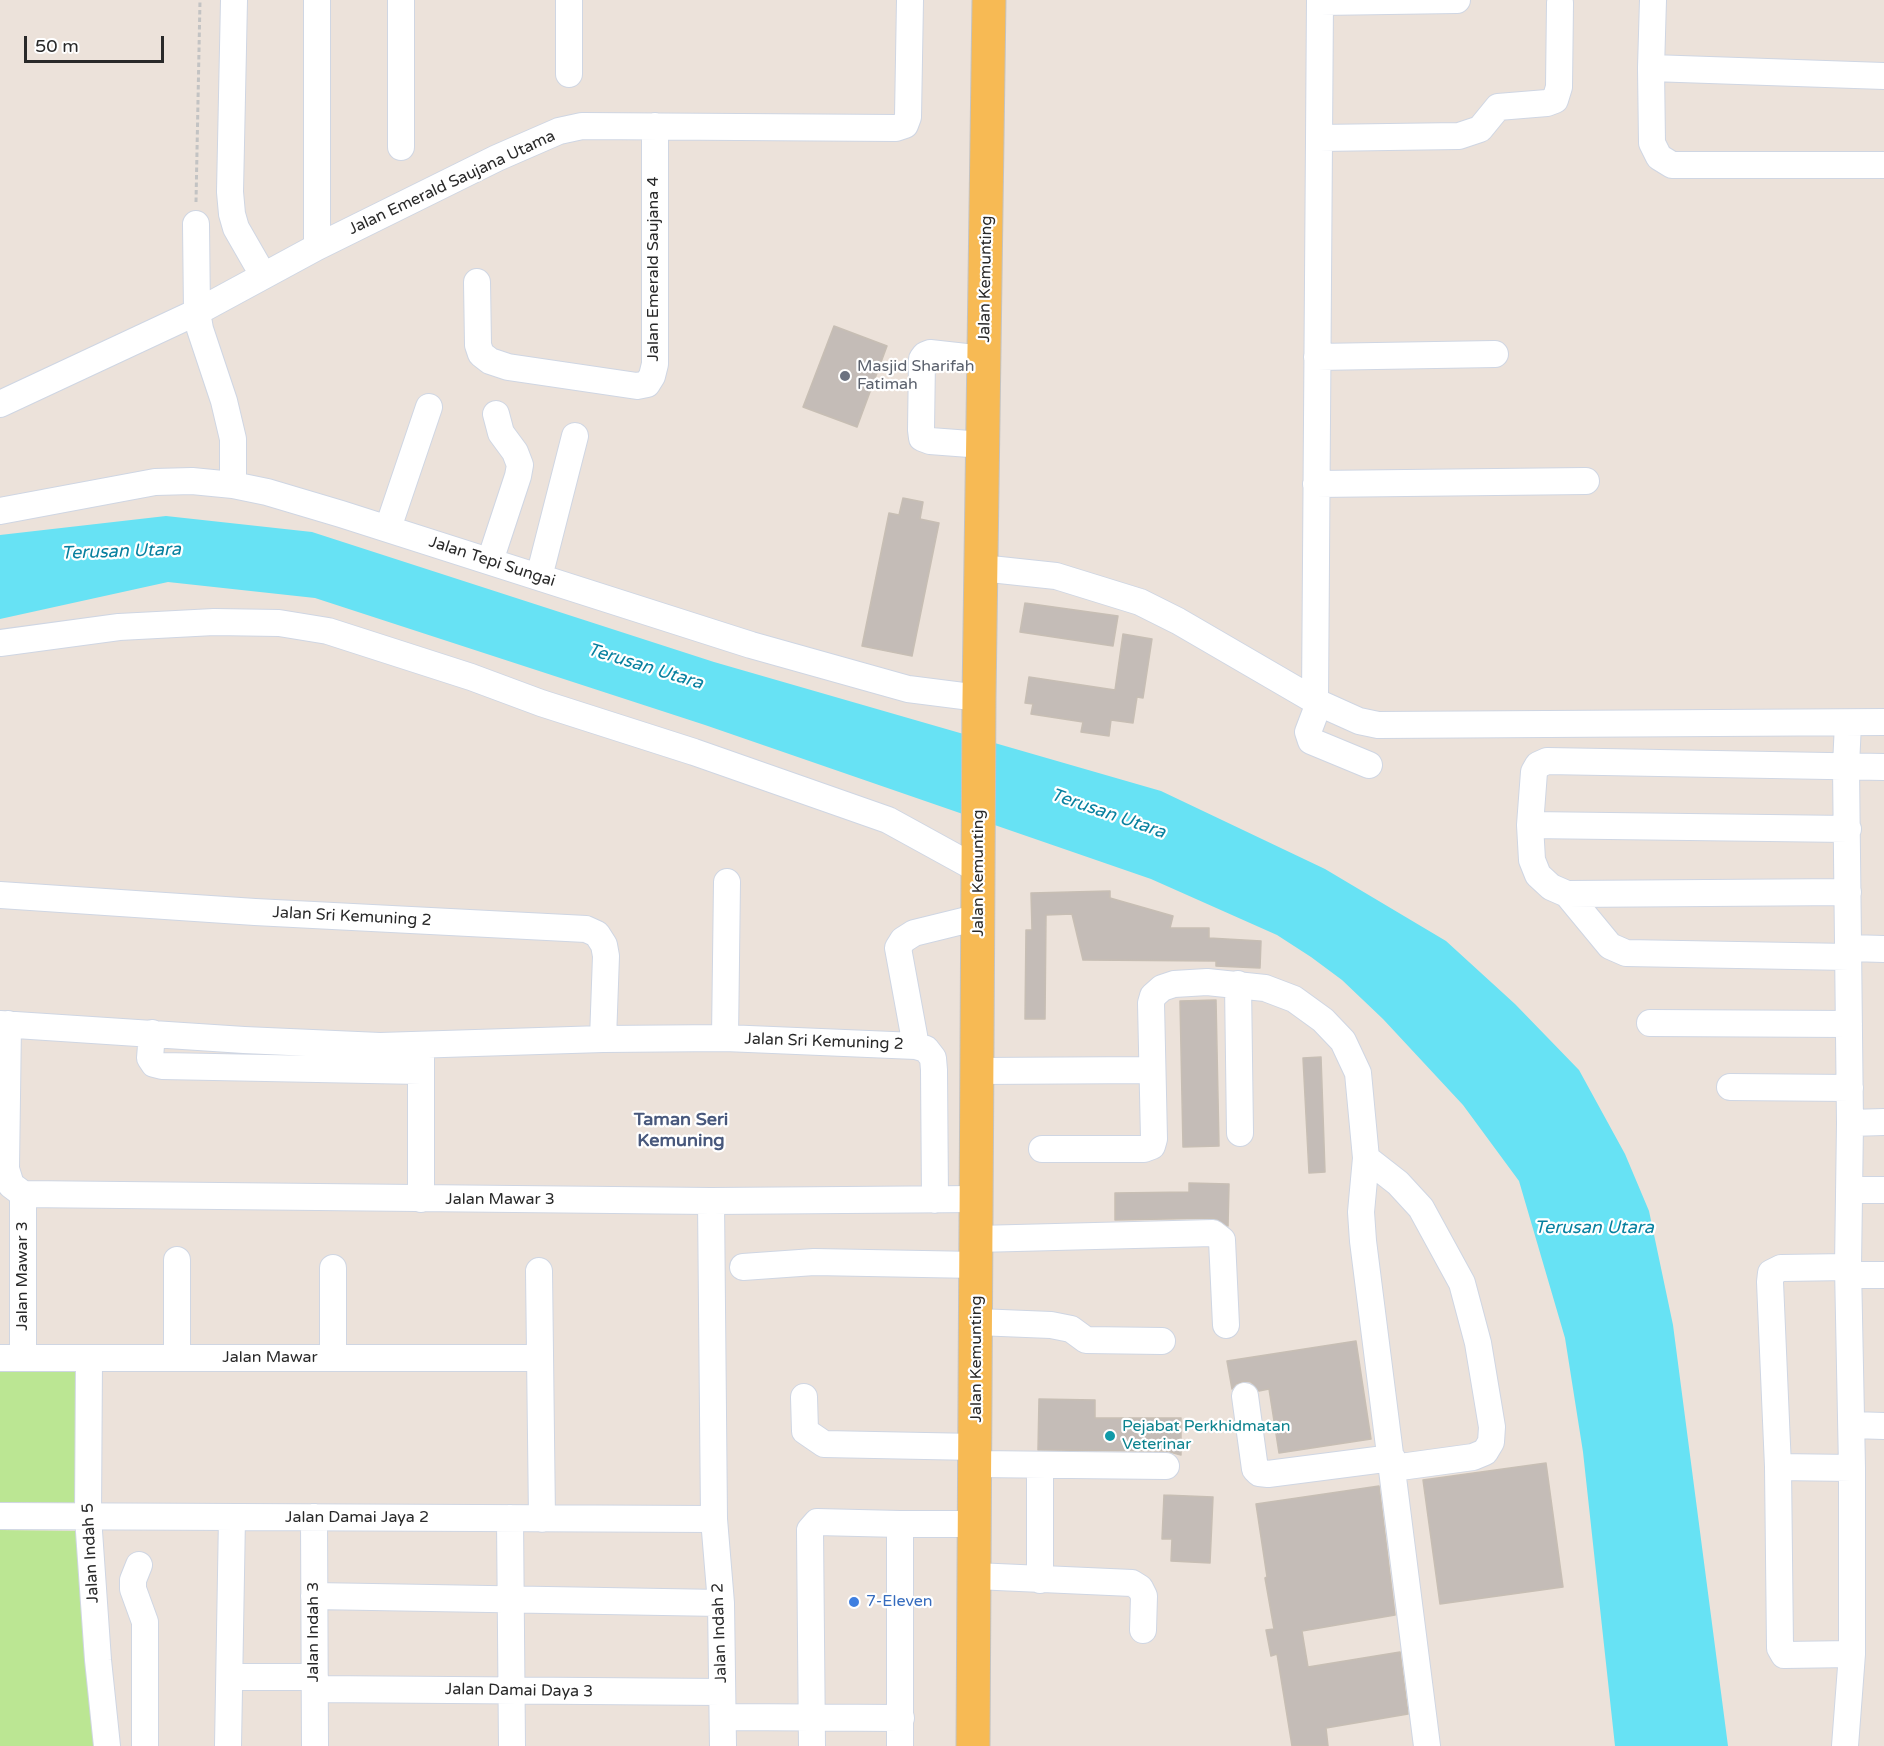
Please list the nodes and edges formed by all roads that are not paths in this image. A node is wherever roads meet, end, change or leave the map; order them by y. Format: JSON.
{"nodes":[{"id":1,"x":234,"y":0,"type":"edge"},
{"id":2,"x":317,"y":0,"type":"edge"},
{"id":3,"x":401,"y":0,"type":"edge"},
{"id":4,"x":569,"y":0,"type":"edge"},
{"id":5,"x":910,"y":0,"type":"edge"},
{"id":6,"x":989,"y":0,"type":"edge"},
{"id":7,"x":1457,"y":0,"type":"edge"},
{"id":8,"x":1653,"y":0,"type":"edge"},
{"id":9,"x":1320,"y":1,"type":"edge"},
{"id":10,"x":1560,"y":3,"type":"dead end"},
{"id":11,"x":1651,"y":68,"type":"junction"},
{"id":12,"x":569,"y":74,"type":"dead end"},
{"id":13,"x":1884,"y":76,"type":"edge"},
{"id":14,"x":655,"y":126,"type":"junction"},
{"id":15,"x":1319,"y":138,"type":"junction"},
{"id":16,"x":401,"y":147,"type":"dead end"},
{"id":17,"x":1884,"y":165,"type":"edge"},
{"id":18,"x":196,"y":224,"type":"road end"},
{"id":19,"x":317,"y":247,"type":"junction"},
{"id":20,"x":263,"y":275,"type":"junction"},
{"id":21,"x":477,"y":282,"type":"dead end"},
{"id":22,"x":197,"y":312,"type":"junction"},
{"id":23,"x":1495,"y":354,"type":"dead end"},
{"id":24,"x":1317,"y":357,"type":"junction"},
{"id":25,"x":984,"y":360,"type":"junction"},
{"id":26,"x":0,"y":404,"type":"edge"},
{"id":27,"x":429,"y":407,"type":"dead end"},
{"id":28,"x":496,"y":414,"type":"dead end"},
{"id":29,"x":575,"y":436,"type":"dead end"},
{"id":30,"x":983,"y":445,"type":"junction"},
{"id":31,"x":1586,"y":481,"type":"dead end"},
{"id":32,"x":1316,"y":484,"type":"junction"},
{"id":33,"x":233,"y":485,"type":"junction"},
{"id":34,"x":0,"y":511,"type":"edge"},
{"id":35,"x":388,"y":528,"type":"junction"},
{"id":36,"x":490,"y":561,"type":"junction"},
{"id":37,"x":981,"y":568,"type":"junction"},
{"id":38,"x":539,"y":577,"type":"junction"},
{"id":39,"x":0,"y":643,"type":"edge"},
{"id":40,"x":1317,"y":702,"type":"junction"},
{"id":41,"x":979,"y":707,"type":"junction"},
{"id":42,"x":1884,"y":722,"type":"edge"},
{"id":43,"x":1848,"y":723,"type":"junction"},
{"id":44,"x":1369,"y":765,"type":"dead end"},
{"id":45,"x":1846,"y":766,"type":"junction"},
{"id":46,"x":1884,"y":767,"type":"edge"},
{"id":47,"x":1530,"y":825,"type":"junction"},
{"id":48,"x":1848,"y":829,"type":"junction"},
{"id":49,"x":979,"y":855,"type":"junction"},
{"id":50,"x":727,"y":882,"type":"dead end"},
{"id":51,"x":1848,"y":892,"type":"junction"},
{"id":52,"x":1567,"y":894,"type":"junction"},
{"id":53,"x":0,"y":895,"type":"edge"},
{"id":54,"x":979,"y":917,"type":"junction"},
{"id":55,"x":1884,"y":949,"type":"edge"},
{"id":56,"x":1849,"y":952,"type":"junction"},
{"id":57,"x":1238,"y":984,"type":"junction"},
{"id":58,"x":1650,"y":1023,"type":"dead end"},
{"id":59,"x":4,"y":1024,"type":"edge"},
{"id":60,"x":1849,"y":1024,"type":"junction"},
{"id":61,"x":152,"y":1033,"type":"junction"},
{"id":62,"x":725,"y":1038,"type":"junction"},
{"id":63,"x":603,"y":1039,"type":"junction"},
{"id":64,"x":421,"y":1046,"type":"junction"},
{"id":65,"x":916,"y":1046,"type":"junction"},
{"id":66,"x":1152,"y":1070,"type":"junction"},
{"id":67,"x":421,"y":1071,"type":"junction"},
{"id":68,"x":978,"y":1071,"type":"junction"},
{"id":69,"x":1730,"y":1087,"type":"dead end"},
{"id":70,"x":1850,"y":1088,"type":"junction"},
{"id":71,"x":1884,"y":1122,"type":"edge"},
{"id":72,"x":1850,"y":1123,"type":"junction"},
{"id":73,"x":1240,"y":1132,"type":"dead end"},
{"id":74,"x":3,"y":1146,"type":"edge"},
{"id":75,"x":1042,"y":1149,"type":"dead end"},
{"id":76,"x":1366,"y":1158,"type":"junction"},
{"id":77,"x":1849,"y":1190,"type":"junction"},
{"id":78,"x":1884,"y":1190,"type":"edge"},
{"id":79,"x":23,"y":1194,"type":"junction"},
{"id":80,"x":420,"y":1199,"type":"junction"},
{"id":81,"x":978,"y":1199,"type":"junction"},
{"id":82,"x":935,"y":1200,"type":"junction"},
{"id":83,"x":711,"y":1201,"type":"junction"},
{"id":84,"x":977,"y":1252,"type":"junction"},
{"id":85,"x":177,"y":1260,"type":"dead end"},
{"id":86,"x":743,"y":1267,"type":"dead end"},
{"id":87,"x":333,"y":1268,"type":"dead end"},
{"id":88,"x":539,"y":1271,"type":"dead end"},
{"id":89,"x":1848,"y":1271,"type":"junction"},
{"id":90,"x":1884,"y":1275,"type":"edge"},
{"id":91,"x":977,"y":1322,"type":"junction"},
{"id":92,"x":1226,"y":1325,"type":"dead end"},
{"id":93,"x":1162,"y":1341,"type":"dead end"},
{"id":94,"x":11,"y":1358,"type":"edge"},
{"id":95,"x":89,"y":1358,"type":"junction"},
{"id":96,"x":177,"y":1358,"type":"junction"},
{"id":97,"x":333,"y":1358,"type":"junction"},
{"id":98,"x":540,"y":1358,"type":"junction"},
{"id":99,"x":1245,"y":1396,"type":"dead end"},
{"id":100,"x":804,"y":1397,"type":"dead end"},
{"id":101,"x":1852,"y":1425,"type":"junction"},
{"id":102,"x":1884,"y":1425,"type":"edge"},
{"id":103,"x":976,"y":1455,"type":"junction"},
{"id":104,"x":1392,"y":1463,"type":"junction"},
{"id":105,"x":1040,"y":1465,"type":"junction"},
{"id":106,"x":1166,"y":1466,"type":"dead end"},
{"id":107,"x":1778,"y":1467,"type":"junction"},
{"id":108,"x":1852,"y":1468,"type":"junction"},
{"id":109,"x":0,"y":1516,"type":"edge"},
{"id":110,"x":88,"y":1516,"type":"junction"},
{"id":111,"x":232,"y":1517,"type":"junction"},
{"id":112,"x":314,"y":1518,"type":"junction"},
{"id":113,"x":510,"y":1518,"type":"junction"},
{"id":114,"x":542,"y":1519,"type":"junction"},
{"id":115,"x":714,"y":1519,"type":"junction"},
{"id":116,"x":900,"y":1524,"type":"junction"},
{"id":117,"x":976,"y":1524,"type":"junction"},
{"id":118,"x":139,"y":1565,"type":"dead end"},
{"id":119,"x":975,"y":1576,"type":"junction"},
{"id":120,"x":1040,"y":1580,"type":"junction"},
{"id":121,"x":314,"y":1596,"type":"junction"},
{"id":122,"x":511,"y":1600,"type":"junction"},
{"id":123,"x":721,"y":1603,"type":"junction"},
{"id":124,"x":1143,"y":1629,"type":"dead end"},
{"id":125,"x":1852,"y":1654,"type":"junction"},
{"id":126,"x":230,"y":1677,"type":"junction"},
{"id":127,"x":315,"y":1683,"type":"junction"},
{"id":128,"x":512,"y":1690,"type":"junction"},
{"id":129,"x":723,"y":1705,"type":"junction"},
{"id":130,"x":812,"y":1718,"type":"junction"},
{"id":131,"x":901,"y":1718,"type":"junction"},
{"id":132,"x":107,"y":1746,"type":"edge"},
{"id":133,"x":145,"y":1746,"type":"edge"},
{"id":134,"x":228,"y":1746,"type":"edge"},
{"id":135,"x":315,"y":1746,"type":"edge"},
{"id":136,"x":512,"y":1746,"type":"edge"},
{"id":137,"x":723,"y":1746,"type":"edge"},
{"id":138,"x":812,"y":1746,"type":"edge"},
{"id":139,"x":900,"y":1746,"type":"edge"},
{"id":140,"x":973,"y":1746,"type":"edge"},
{"id":141,"x":1426,"y":1746,"type":"edge"},
{"id":142,"x":1845,"y":1746,"type":"edge"}],
"edges":[{"from":1,"to":20,"type":"street"},
{"from":2,"to":19,"type":"street"},
{"from":3,"to":16,"type":"street"},
{"from":4,"to":12,"type":"street"},
{"from":5,"to":14,"type":"street","name":"Jalan Emerald Saujana Utama"},
{"from":6,"to":25,"type":"main road","name":"Jalan Kemunting"},
{"from":7,"to":9,"type":"street"},
{"from":8,"to":11,"type":"street"},
{"from":9,"to":15,"type":"street"},
{"from":10,"to":15,"type":"street"},
{"from":11,"to":13,"type":"street"},
{"from":11,"to":17,"type":"street"},
{"from":14,"to":19,"type":"street","name":"Jalan Emerald Saujana Utama"},
{"from":14,"to":21,"type":"street","name":"Jalan Emerald Saujana 4"},
{"from":15,"to":24,"type":"street"},
{"from":18,"to":22,"type":"street"},
{"from":19,"to":20,"type":"street","name":"Jalan Emerald Saujana Utama"},
{"from":20,"to":22,"type":"street","name":"Jalan Emerald Saujana Utama"},
{"from":22,"to":26,"type":"street","name":"Jalan Emerald Saujana Utama"},
{"from":22,"to":33,"type":"street"},
{"from":23,"to":24,"type":"street"},
{"from":24,"to":32,"type":"street"},
{"from":25,"to":30,"type":"main road","name":"Jalan Kemunting"},
{"from":25,"to":30,"type":"street"},
{"from":27,"to":35,"type":"street"},
{"from":28,"to":36,"type":"street"},
{"from":29,"to":38,"type":"street"},
{"from":30,"to":37,"type":"main road","name":"Jalan Kemunting"},
{"from":31,"to":32,"type":"street"},
{"from":32,"to":40,"type":"street"},
{"from":33,"to":34,"type":"street","name":"Jalan Tepi Sungai"},
{"from":33,"to":35,"type":"street","name":"Jalan Tepi Sungai"},
{"from":35,"to":36,"type":"street","name":"Jalan Tepi Sungai"},
{"from":36,"to":38,"type":"street","name":"Jalan Tepi Sungai"},
{"from":37,"to":40,"type":"street"},
{"from":37,"to":41,"type":"main road","name":"Jalan Kemunting"},
{"from":38,"to":41,"type":"street","name":"Jalan Tepi Sungai"},
{"from":39,"to":49,"type":"street"},
{"from":40,"to":43,"type":"street"},
{"from":40,"to":44,"type":"street"},
{"from":41,"to":49,"type":"main road","name":"Jalan Kemunting"},
{"from":42,"to":43,"type":"street"},
{"from":43,"to":45,"type":"street"},
{"from":45,"to":46,"type":"street"},
{"from":45,"to":47,"type":"street"},
{"from":45,"to":48,"type":"street"},
{"from":47,"to":48,"type":"street"},
{"from":47,"to":52,"type":"street"},
{"from":48,"to":51,"type":"street"},
{"from":49,"to":54,"type":"main road","name":"Jalan Kemunting"},
{"from":50,"to":62,"type":"street"},
{"from":51,"to":52,"type":"street"},
{"from":51,"to":56,"type":"street"},
{"from":52,"to":56,"type":"street"},
{"from":53,"to":63,"type":"street","name":"Jalan Sri Kemuning 2"},
{"from":54,"to":65,"type":"street"},
{"from":54,"to":68,"type":"main road","name":"Jalan Kemunting"},
{"from":55,"to":56,"type":"street"},
{"from":56,"to":60,"type":"street"},
{"from":57,"to":66,"type":"street"},
{"from":57,"to":73,"type":"street"},
{"from":57,"to":76,"type":"street"},
{"from":58,"to":60,"type":"street"},
{"from":59,"to":61,"type":"street","name":"Jalan Sri Kemuning 2"},
{"from":59,"to":74,"type":"street"},
{"from":60,"to":70,"type":"street"},
{"from":61,"to":64,"type":"street","name":"Jalan Sri Kemuning 2"},
{"from":61,"to":67,"type":"street"},
{"from":62,"to":63,"type":"street","name":"Jalan Sri Kemuning 2"},
{"from":62,"to":65,"type":"street","name":"Jalan Sri Kemuning 2"},
{"from":63,"to":64,"type":"street","name":"Jalan Sri Kemuning 2"},
{"from":64,"to":67,"type":"street"},
{"from":65,"to":82,"type":"street","name":"Jalan Sri Kemuning 2"},
{"from":66,"to":68,"type":"street"},
{"from":66,"to":75,"type":"street"},
{"from":67,"to":80,"type":"street"},
{"from":68,"to":81,"type":"main road","name":"Jalan Kemunting"},
{"from":69,"to":70,"type":"street"},
{"from":70,"to":72,"type":"street"},
{"from":71,"to":72,"type":"street"},
{"from":72,"to":77,"type":"street"},
{"from":74,"to":79,"type":"street"},
{"from":76,"to":104,"type":"street"},
{"from":76,"to":104,"type":"street"},
{"from":77,"to":78,"type":"street"},
{"from":77,"to":89,"type":"street"},
{"from":79,"to":80,"type":"street","name":"Jalan Mawar 3"},
{"from":79,"to":94,"type":"street","name":"Jalan Mawar 3"},
{"from":80,"to":83,"type":"street","name":"Jalan Mawar 3"},
{"from":81,"to":82,"type":"street","name":"Jalan Mawar 3"},
{"from":81,"to":84,"type":"main road","name":"Jalan Kemunting"},
{"from":82,"to":83,"type":"street","name":"Jalan Mawar 3"},
{"from":83,"to":115,"type":"street","name":"Jalan Indah 2"},
{"from":84,"to":86,"type":"street"},
{"from":84,"to":91,"type":"main road","name":"Jalan Kemunting"},
{"from":84,"to":92,"type":"street"},
{"from":85,"to":96,"type":"street"},
{"from":87,"to":97,"type":"street"},
{"from":88,"to":98,"type":"street"},
{"from":89,"to":90,"type":"street"},
{"from":89,"to":101,"type":"street"},
{"from":89,"to":107,"type":"street"},
{"from":91,"to":93,"type":"street"},
{"from":91,"to":103,"type":"main road","name":"Jalan Kemunting"},
{"from":94,"to":95,"type":"street","name":"Jalan Mawar"},
{"from":95,"to":96,"type":"street","name":"Jalan Mawar"},
{"from":95,"to":110,"type":"street","name":"Jalan Indah 5"},
{"from":96,"to":97,"type":"street","name":"Jalan Mawar"},
{"from":97,"to":98,"type":"street","name":"Jalan Mawar"},
{"from":98,"to":114,"type":"street"},
{"from":99,"to":104,"type":"street"},
{"from":100,"to":103,"type":"street"},
{"from":101,"to":102,"type":"street"},
{"from":101,"to":108,"type":"street"},
{"from":103,"to":105,"type":"street"},
{"from":103,"to":117,"type":"main road","name":"Jalan Kemunting"},
{"from":104,"to":141,"type":"street"},
{"from":105,"to":106,"type":"street"},
{"from":105,"to":120,"type":"street"},
{"from":107,"to":108,"type":"street"},
{"from":107,"to":125,"type":"street"},
{"from":108,"to":125,"type":"street"},
{"from":109,"to":110,"type":"street","name":"Jalan Damai Jaya 2"},
{"from":110,"to":111,"type":"street","name":"Jalan Damai Jaya 2"},
{"from":110,"to":132,"type":"street","name":"Jalan Indah 5"},
{"from":111,"to":112,"type":"street","name":"Jalan Damai Jaya 2"},
{"from":111,"to":126,"type":"street"},
{"from":112,"to":113,"type":"street","name":"Jalan Damai Jaya 2"},
{"from":112,"to":121,"type":"street","name":"Jalan Indah 3"},
{"from":113,"to":114,"type":"street","name":"Jalan Damai Jaya 2"},
{"from":113,"to":122,"type":"street"},
{"from":114,"to":115,"type":"street","name":"Jalan Damai Jaya 2"},
{"from":115,"to":123,"type":"street","name":"Jalan Indah 2"},
{"from":116,"to":117,"type":"street"},
{"from":116,"to":130,"type":"street"},
{"from":116,"to":131,"type":"street"},
{"from":117,"to":119,"type":"main road","name":"Jalan Kemunting"},
{"from":118,"to":133,"type":"street"},
{"from":119,"to":120,"type":"street"},
{"from":119,"to":140,"type":"main road","name":"Jalan Kemunting"},
{"from":120,"to":124,"type":"street"},
{"from":121,"to":122,"type":"street"},
{"from":121,"to":127,"type":"street","name":"Jalan Indah 3"},
{"from":122,"to":123,"type":"street"},
{"from":122,"to":128,"type":"street"},
{"from":123,"to":129,"type":"street","name":"Jalan Indah 2"},
{"from":125,"to":142,"type":"street"},
{"from":126,"to":127,"type":"street","name":"Jalan Damai Daya 3"},
{"from":126,"to":134,"type":"street"},
{"from":127,"to":128,"type":"street","name":"Jalan Damai Daya 3"},
{"from":127,"to":135,"type":"street","name":"Jalan Indah 3"},
{"from":128,"to":129,"type":"street","name":"Jalan Damai Daya 3"},
{"from":128,"to":136,"type":"street"},
{"from":129,"to":130,"type":"street","name":"Jalan Damai Daya 3"},
{"from":129,"to":137,"type":"street","name":"Jalan Indah 2"},
{"from":130,"to":131,"type":"street","name":"Jalan Damai Daya 3"},
{"from":130,"to":138,"type":"street"},
{"from":131,"to":139,"type":"street"}]}
